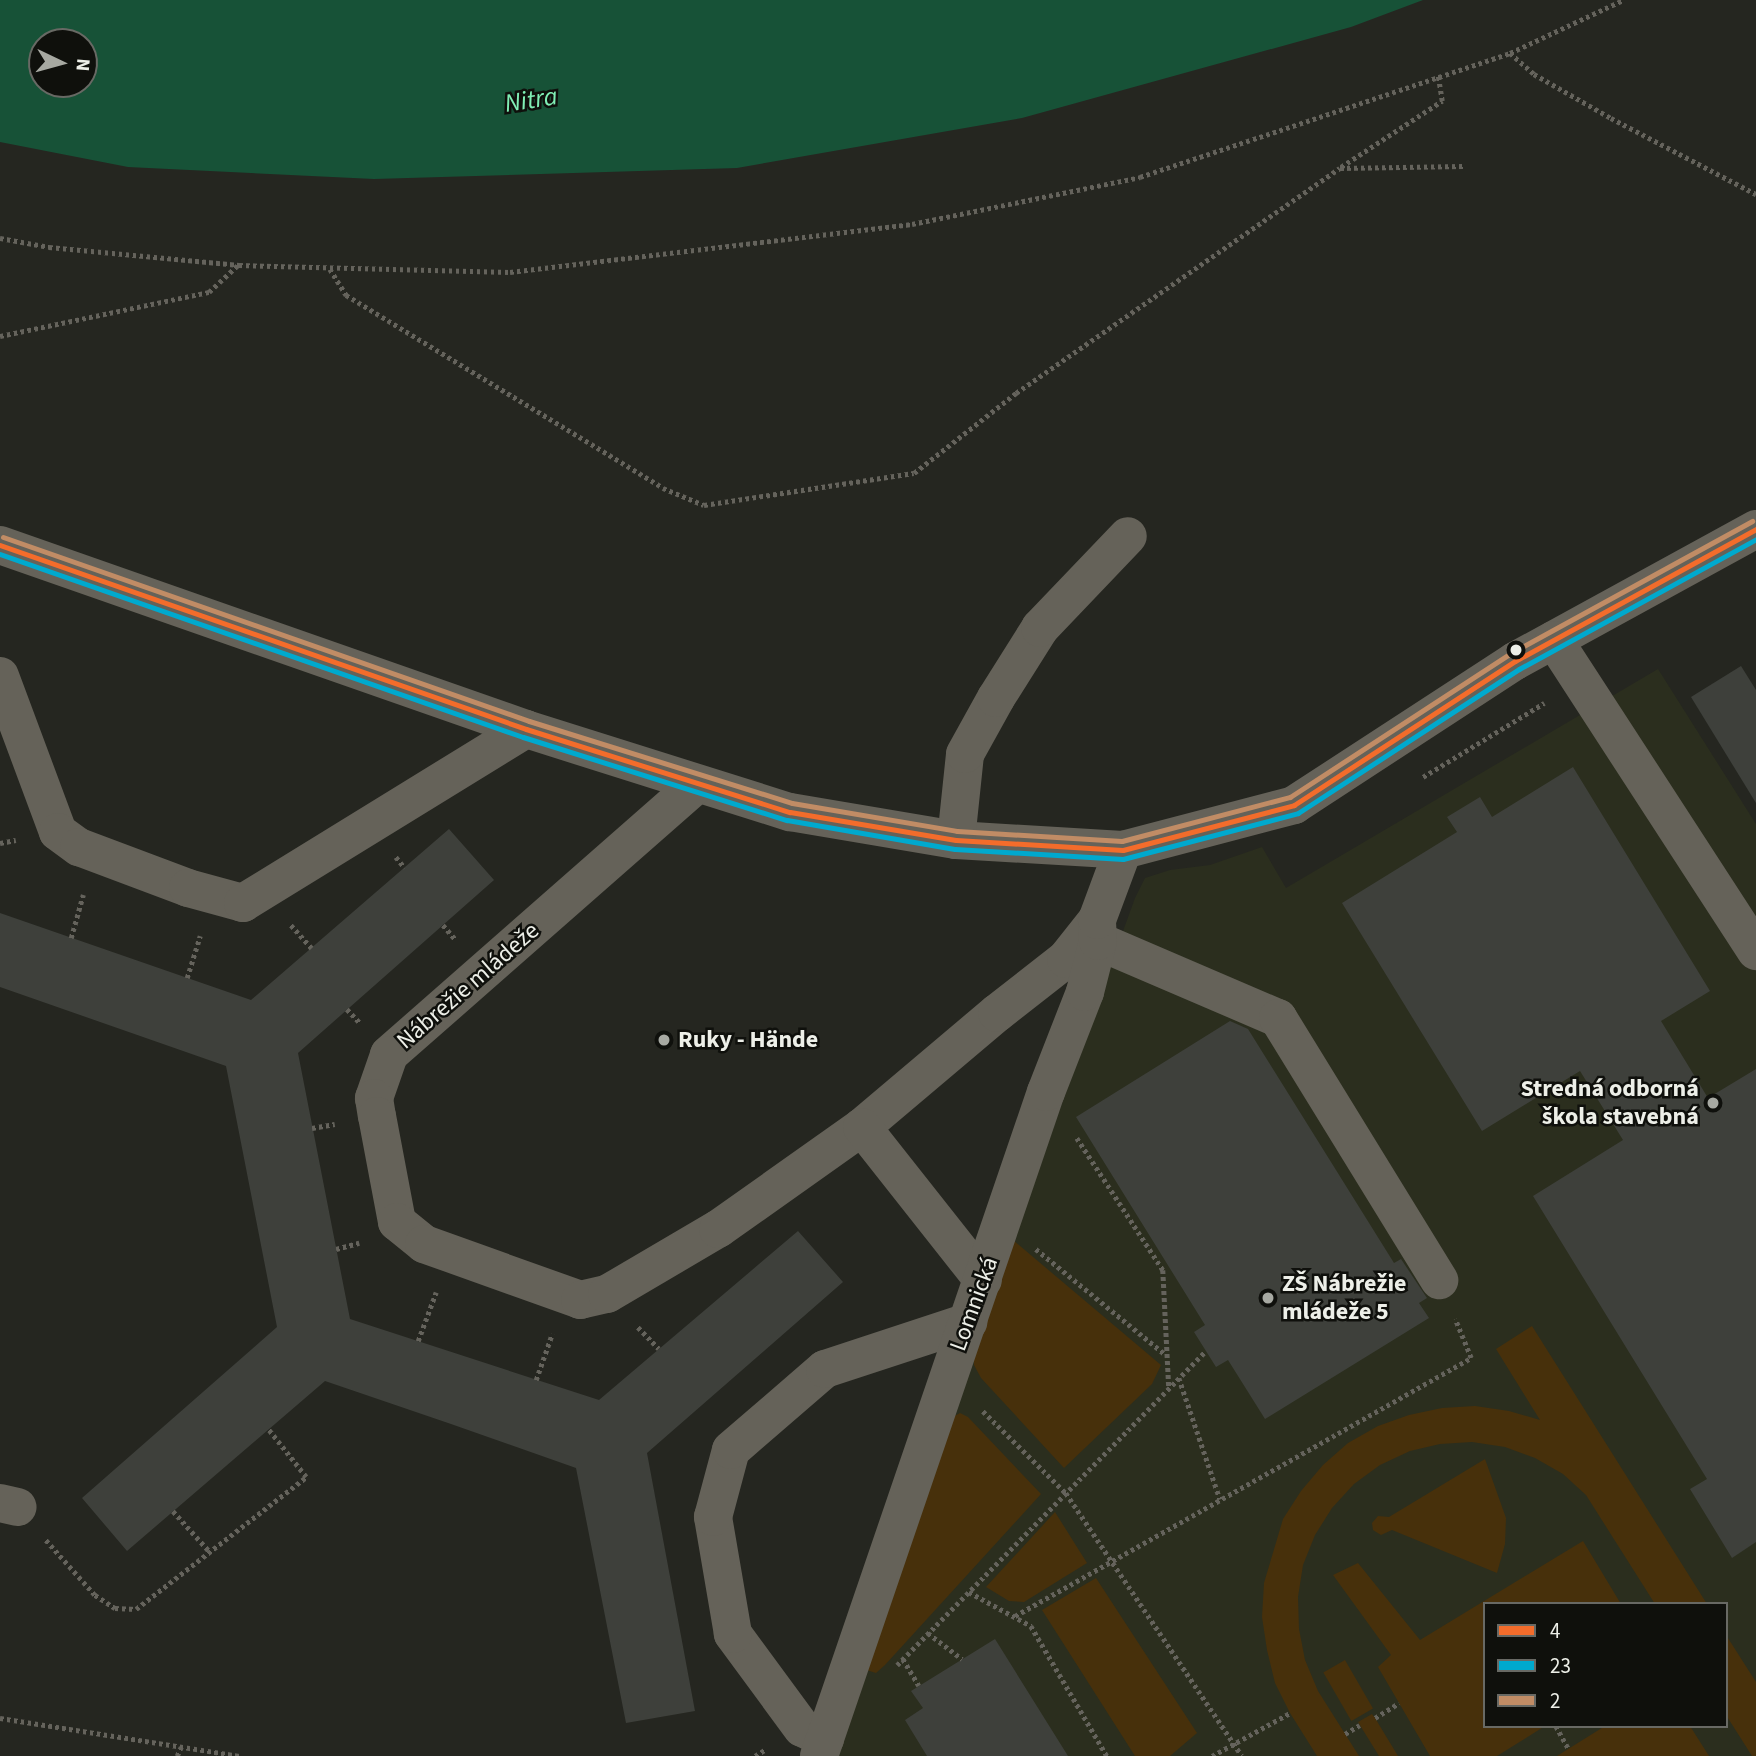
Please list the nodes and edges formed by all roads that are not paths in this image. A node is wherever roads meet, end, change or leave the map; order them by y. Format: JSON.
{"nodes":[{"id":1,"x":1756,"y":529,"type":"edge"},
{"id":2,"x":1128,"y":536,"type":"dead end"},
{"id":3,"x":0,"y":545,"type":"edge"},
{"id":4,"x":1554,"y":640,"type":"junction"},
{"id":5,"x":0,"y":676,"type":"edge"},
{"id":6,"x":526,"y":729,"type":"junction"},
{"id":7,"x":697,"y":783,"type":"junction"},
{"id":8,"x":956,"y":840,"type":"junction"},
{"id":9,"x":1123,"y":850,"type":"junction"},
{"id":10,"x":1097,"y":930,"type":"junction"},
{"id":11,"x":1756,"y":950,"type":"edge"},
{"id":12,"x":862,"y":1127,"type":"junction"},
{"id":13,"x":984,"y":1280,"type":"junction"},
{"id":14,"x":1439,"y":1280,"type":"road end"},
{"id":15,"x":968,"y":1322,"type":"junction"},
{"id":16,"x":822,"y":1747,"type":"edge"}],
"edges":[{"from":1,"to":4,"type":"street"},
{"from":2,"to":8,"type":"street"},
{"from":3,"to":6,"type":"street"},
{"from":4,"to":9,"type":"street"},
{"from":4,"to":11,"type":"street"},
{"from":5,"to":6,"type":"street"},
{"from":6,"to":7,"type":"street"},
{"from":7,"to":8,"type":"street"},
{"from":7,"to":12,"type":"street","name":"Nábrežie mládeže"},
{"from":8,"to":9,"type":"street"},
{"from":9,"to":10,"type":"street","name":"Lomnická"},
{"from":10,"to":12,"type":"street","name":"Nábrežie mládeže"},
{"from":10,"to":13,"type":"street","name":"Lomnická"},
{"from":10,"to":14,"type":"street"},
{"from":12,"to":13,"type":"street"},
{"from":13,"to":15,"type":"street","name":"Lomnická"},
{"from":15,"to":16,"type":"street","name":"Lomnická"},
{"from":15,"to":16,"type":"street"}]}
